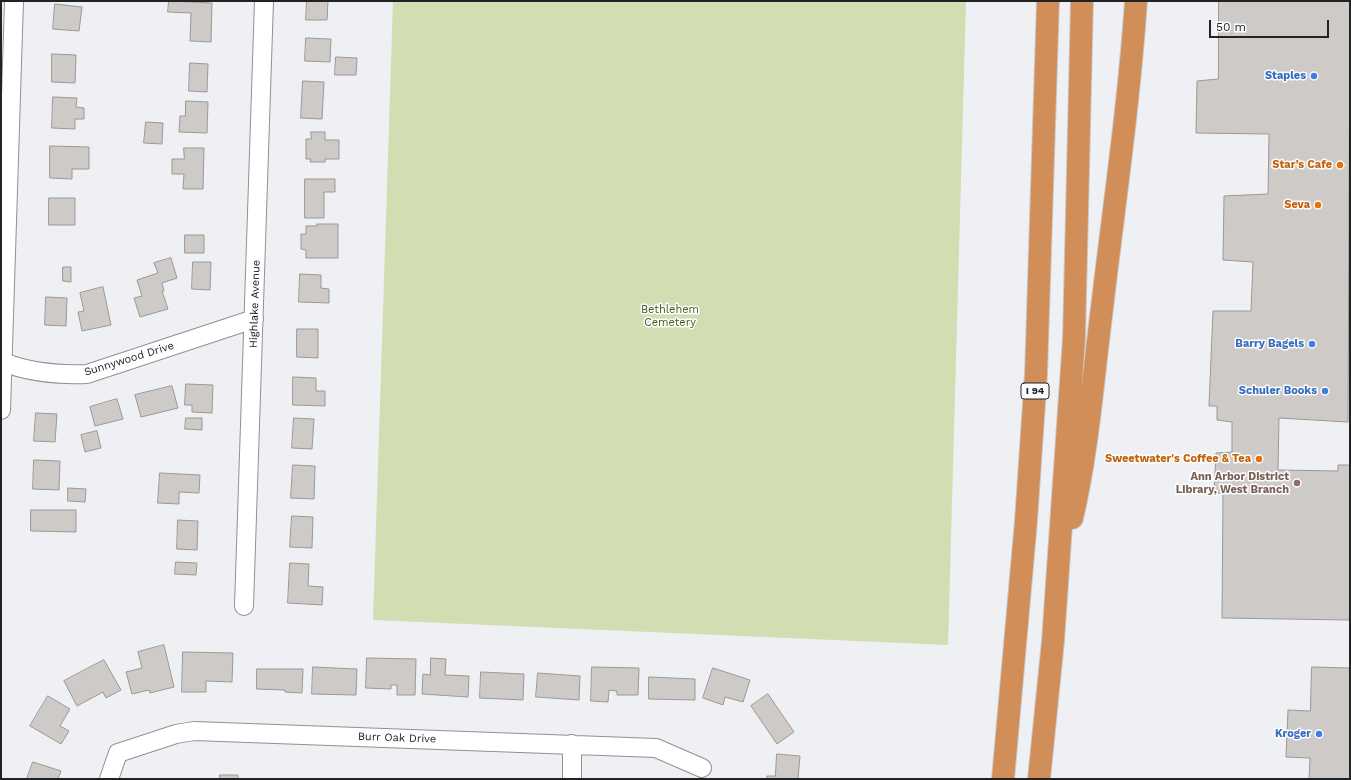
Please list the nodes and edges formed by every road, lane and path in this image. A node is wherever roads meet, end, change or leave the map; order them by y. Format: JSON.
{"nodes":[{"id":1,"x":14,"y":1,"type":"edge"},
{"id":2,"x":264,"y":1,"type":"edge"},
{"id":3,"x":1048,"y":1,"type":"edge"},
{"id":4,"x":1082,"y":1,"type":"edge"},
{"id":5,"x":1136,"y":1,"type":"edge"},
{"id":6,"x":254,"y":319,"type":"junction"},
{"id":7,"x":2,"y":361,"type":"edge"},
{"id":8,"x":1,"y":410,"type":"edge"},
{"id":9,"x":1057,"y":584,"type":"junction"},
{"id":10,"x":244,"y":606,"type":"dead end"},
{"id":11,"x":572,"y":744,"type":"junction"},
{"id":12,"x":702,"y":768,"type":"dead end"},
{"id":13,"x":109,"y":779,"type":"edge"},
{"id":14,"x":572,"y":779,"type":"edge"},
{"id":15,"x":1003,"y":779,"type":"edge"},
{"id":16,"x":1039,"y":779,"type":"edge"}],
"edges":[{"from":1,"to":7,"type":"street"},
{"from":2,"to":6,"type":"street","name":"Highlake Avenue"},
{"from":3,"to":15,"type":"highway","number":"I 94"},
{"from":4,"to":9,"type":"highway"},
{"from":5,"to":9,"type":"highway"},
{"from":6,"to":7,"type":"street","name":"Sunnywood Drive"},
{"from":6,"to":10,"type":"street","name":"Highlake Avenue"},
{"from":7,"to":8,"type":"street"},
{"from":9,"to":16,"type":"highway"},
{"from":11,"to":12,"type":"street","name":"Burr Oak Drive"},
{"from":11,"to":13,"type":"street","name":"Burr Oak Drive"},
{"from":11,"to":14,"type":"street"}]}
